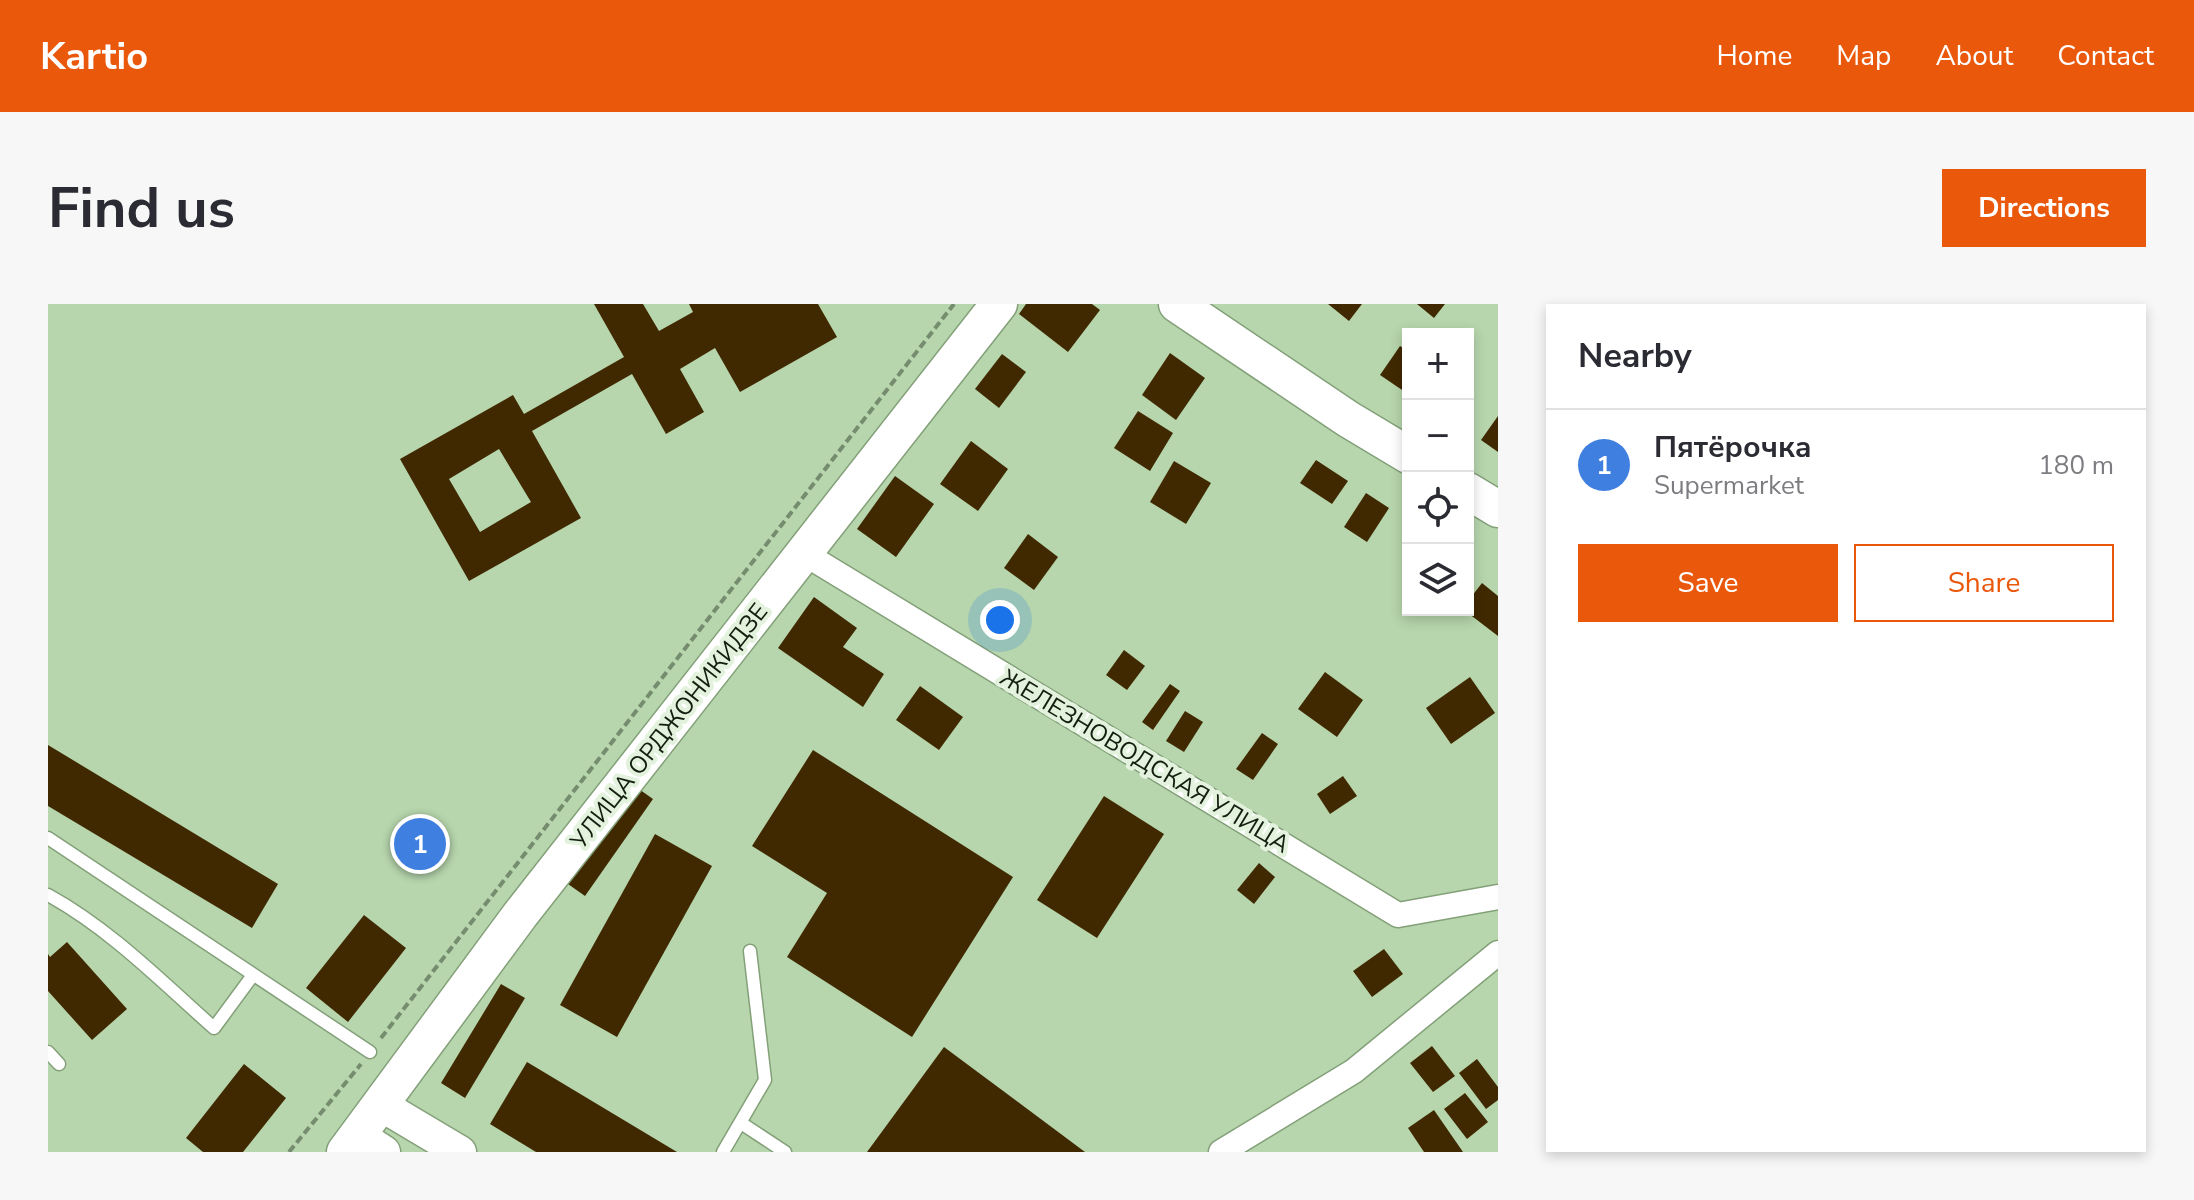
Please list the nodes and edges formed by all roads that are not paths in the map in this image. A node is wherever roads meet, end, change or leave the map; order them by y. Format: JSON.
{"nodes":[{"id":1,"x":999,"y":304,"type":"edge"},
{"id":2,"x":1177,"y":304,"type":"edge"},
{"id":3,"x":1402,"y":451,"type":"edge"},
{"id":4,"x":1474,"y":495,"type":"edge"},
{"id":5,"x":1498,"y":509,"type":"edge"},
{"id":6,"x":805,"y":554,"type":"junction"},
{"id":7,"x":48,"y":838,"type":"edge"},
{"id":8,"x":48,"y":895,"type":"edge"},
{"id":9,"x":1498,"y":897,"type":"edge"},
{"id":10,"x":750,"y":951,"type":"dead end"},
{"id":11,"x":1498,"y":953,"type":"edge"},
{"id":12,"x":253,"y":975,"type":"junction"},
{"id":13,"x":48,"y":1052,"type":"edge"},
{"id":14,"x":370,"y":1052,"type":"road end"},
{"id":15,"x":59,"y":1064,"type":"dead end"},
{"id":16,"x":381,"y":1105,"type":"junction"},
{"id":17,"x":741,"y":1123,"type":"junction"},
{"id":18,"x":362,"y":1146,"type":"edge"},
{"id":19,"x":460,"y":1152,"type":"edge"},
{"id":20,"x":723,"y":1152,"type":"edge"},
{"id":21,"x":785,"y":1152,"type":"edge"},
{"id":22,"x":1221,"y":1152,"type":"edge"}],
"edges":[{"from":1,"to":6,"type":"main road","name":"УЛИЦА ОРДЖОНИКИДЗЕ"},
{"from":2,"to":3,"type":"main road"},
{"from":4,"to":5,"type":"main road"},
{"from":6,"to":9,"type":"street","name":"ЖЕЛЕЗНОВОДСКАЯ УЛИЦА"},
{"from":6,"to":16,"type":"main road","name":"УЛИЦА ОРДЖОНИКИДЗЕ"},
{"from":7,"to":12,"type":"lane"},
{"from":8,"to":12,"type":"lane"},
{"from":10,"to":17,"type":"lane"},
{"from":11,"to":22,"type":"street"},
{"from":12,"to":14,"type":"lane"},
{"from":13,"to":15,"type":"lane"},
{"from":16,"to":18,"type":"main road","name":"УЛИЦА ОРДЖОНИКИДЗЕ"},
{"from":16,"to":19,"type":"street"},
{"from":17,"to":20,"type":"lane"},
{"from":17,"to":21,"type":"lane"}]}
